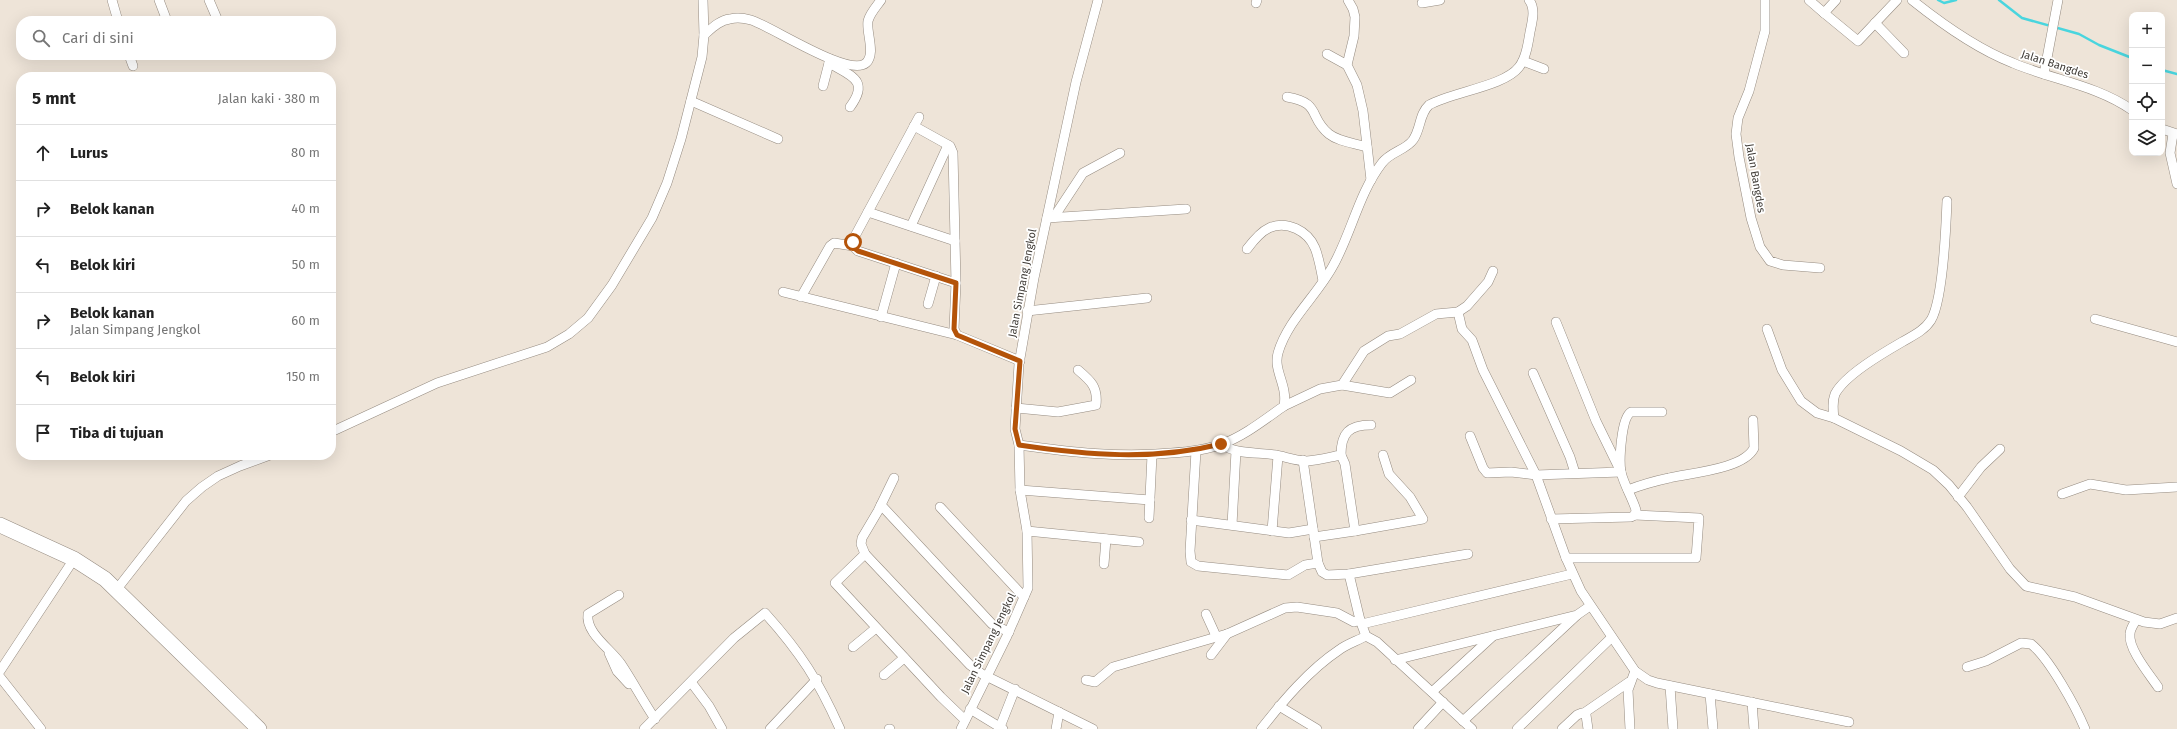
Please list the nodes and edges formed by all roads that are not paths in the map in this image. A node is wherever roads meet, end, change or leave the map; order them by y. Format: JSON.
{"nodes":[{"id":1,"x":112,"y":0,"type":"edge"},
{"id":2,"x":159,"y":0,"type":"edge"},
{"id":3,"x":209,"y":0,"type":"edge"},
{"id":4,"x":703,"y":0,"type":"edge"},
{"id":5,"x":880,"y":0,"type":"edge"},
{"id":6,"x":1098,"y":0,"type":"edge"},
{"id":7,"x":1348,"y":0,"type":"edge"},
{"id":8,"x":1440,"y":0,"type":"edge"},
{"id":9,"x":1529,"y":0,"type":"edge"},
{"id":10,"x":1766,"y":0,"type":"edge"},
{"id":11,"x":1809,"y":0,"type":"edge"},
{"id":12,"x":1836,"y":0,"type":"edge"},
{"id":13,"x":1897,"y":0,"type":"edge"},
{"id":14,"x":1912,"y":0,"type":"edge"},
{"id":15,"x":2058,"y":0,"type":"edge"},
{"id":16,"x":1422,"y":3,"type":"dead end"},
{"id":17,"x":1824,"y":13,"type":"junction"},
{"id":18,"x":117,"y":16,"type":"edge"},
{"id":19,"x":165,"y":16,"type":"edge"},
{"id":20,"x":216,"y":16,"type":"edge"},
{"id":21,"x":1875,"y":23,"type":"junction"},
{"id":22,"x":704,"y":34,"type":"junction"},
{"id":23,"x":1904,"y":53,"type":"dead end"},
{"id":24,"x":1327,"y":54,"type":"dead end"},
{"id":25,"x":131,"y":60,"type":"edge"},
{"id":26,"x":830,"y":61,"type":"junction"},
{"id":27,"x":1523,"y":61,"type":"junction"},
{"id":28,"x":1347,"y":65,"type":"junction"},
{"id":29,"x":133,"y":66,"type":"dead end"},
{"id":30,"x":1544,"y":69,"type":"dead end"},
{"id":31,"x":2044,"y":74,"type":"junction"},
{"id":32,"x":823,"y":86,"type":"dead end"},
{"id":33,"x":1286,"y":96,"type":"dead end"},
{"id":34,"x":691,"y":101,"type":"junction"},
{"id":35,"x":850,"y":107,"type":"dead end"},
{"id":36,"x":2129,"y":108,"type":"edge"},
{"id":37,"x":919,"y":117,"type":"dead end"},
{"id":38,"x":914,"y":126,"type":"junction"},
{"id":39,"x":2165,"y":130,"type":"edge"},
{"id":40,"x":2176,"y":133,"type":"edge"},
{"id":41,"x":778,"y":139,"type":"dead end"},
{"id":42,"x":948,"y":145,"type":"junction"},
{"id":43,"x":1367,"y":147,"type":"junction"},
{"id":44,"x":1120,"y":153,"type":"dead end"},
{"id":45,"x":1372,"y":180,"type":"junction"},
{"id":46,"x":2177,"y":184,"type":"edge"},
{"id":47,"x":1947,"y":200,"type":"dead end"},
{"id":48,"x":1186,"y":208,"type":"dead end"},
{"id":49,"x":868,"y":212,"type":"junction"},
{"id":50,"x":1051,"y":218,"type":"junction"},
{"id":51,"x":911,"y":226,"type":"junction"},
{"id":52,"x":955,"y":241,"type":"junction"},
{"id":53,"x":853,"y":246,"type":"junction"},
{"id":54,"x":1247,"y":249,"type":"dead end"},
{"id":55,"x":896,"y":263,"type":"junction"},
{"id":56,"x":1820,"y":268,"type":"dead end"},
{"id":57,"x":1493,"y":271,"type":"dead end"},
{"id":58,"x":936,"y":276,"type":"junction"},
{"id":59,"x":1323,"y":281,"type":"junction"},
{"id":60,"x":956,"y":283,"type":"junction"},
{"id":61,"x":783,"y":292,"type":"dead end"},
{"id":62,"x":801,"y":297,"type":"junction"},
{"id":63,"x":1147,"y":298,"type":"dead end"},
{"id":64,"x":928,"y":304,"type":"dead end"},
{"id":65,"x":1027,"y":312,"type":"junction"},
{"id":66,"x":1458,"y":312,"type":"junction"},
{"id":67,"x":881,"y":317,"type":"junction"},
{"id":68,"x":2095,"y":319,"type":"dead end"},
{"id":69,"x":1556,"y":322,"type":"dead end"},
{"id":70,"x":1767,"y":329,"type":"dead end"},
{"id":71,"x":957,"y":335,"type":"junction"},
{"id":72,"x":2177,"y":342,"type":"edge"},
{"id":73,"x":1020,"y":361,"type":"junction"},
{"id":74,"x":1078,"y":370,"type":"dead end"},
{"id":75,"x":1533,"y":373,"type":"dead end"},
{"id":76,"x":1411,"y":380,"type":"dead end"},
{"id":77,"x":1342,"y":385,"type":"junction"},
{"id":78,"x":1284,"y":406,"type":"junction"},
{"id":79,"x":1016,"y":408,"type":"junction"},
{"id":80,"x":1662,"y":412,"type":"dead end"},
{"id":81,"x":1834,"y":418,"type":"junction"},
{"id":82,"x":1753,"y":420,"type":"dead end"},
{"id":83,"x":1371,"y":425,"type":"dead end"},
{"id":84,"x":336,"y":430,"type":"edge"},
{"id":85,"x":1470,"y":436,"type":"dead end"},
{"id":86,"x":1221,"y":444,"type":"junction"},
{"id":87,"x":1019,"y":445,"type":"junction"},
{"id":88,"x":2000,"y":449,"type":"dead end"},
{"id":89,"x":1196,"y":451,"type":"junction"},
{"id":90,"x":1236,"y":451,"type":"junction"},
{"id":91,"x":1152,"y":455,"type":"junction"},
{"id":92,"x":1341,"y":455,"type":"junction"},
{"id":93,"x":1383,"y":455,"type":"dead end"},
{"id":94,"x":1278,"y":456,"type":"junction"},
{"id":95,"x":256,"y":460,"type":"edge"},
{"id":96,"x":1303,"y":460,"type":"junction"},
{"id":97,"x":1621,"y":472,"type":"junction"},
{"id":98,"x":1575,"y":474,"type":"junction"},
{"id":99,"x":1536,"y":475,"type":"junction"},
{"id":100,"x":894,"y":478,"type":"dead end"},
{"id":101,"x":2177,"y":487,"type":"edge"},
{"id":102,"x":1020,"y":490,"type":"junction"},
{"id":103,"x":1628,"y":490,"type":"junction"},
{"id":104,"x":2062,"y":494,"type":"dead end"},
{"id":105,"x":1958,"y":497,"type":"junction"},
{"id":106,"x":1150,"y":500,"type":"junction"},
{"id":107,"x":881,"y":505,"type":"junction"},
{"id":108,"x":940,"y":507,"type":"dead end"},
{"id":109,"x":1635,"y":515,"type":"junction"},
{"id":110,"x":1149,"y":518,"type":"dead end"},
{"id":111,"x":1551,"y":519,"type":"junction"},
{"id":112,"x":1191,"y":520,"type":"junction"},
{"id":113,"x":0,"y":525,"type":"edge"},
{"id":114,"x":1232,"y":525,"type":"junction"},
{"id":115,"x":1027,"y":531,"type":"junction"},
{"id":116,"x":1272,"y":531,"type":"junction"},
{"id":117,"x":1355,"y":531,"type":"junction"},
{"id":118,"x":1313,"y":533,"type":"junction"},
{"id":119,"x":1106,"y":539,"type":"junction"},
{"id":120,"x":1139,"y":542,"type":"dead end"},
{"id":121,"x":865,"y":554,"type":"junction"},
{"id":122,"x":1468,"y":554,"type":"dead end"},
{"id":123,"x":1566,"y":558,"type":"junction"},
{"id":124,"x":74,"y":559,"type":"junction"},
{"id":125,"x":1318,"y":563,"type":"junction"},
{"id":126,"x":1104,"y":564,"type":"dead end"},
{"id":127,"x":1349,"y":574,"type":"junction"},
{"id":128,"x":1572,"y":574,"type":"junction"},
{"id":129,"x":117,"y":589,"type":"junction"},
{"id":130,"x":619,"y":595,"type":"dead end"},
{"id":131,"x":1024,"y":597,"type":"junction"},
{"id":132,"x":1590,"y":606,"type":"junction"},
{"id":133,"x":1206,"y":614,"type":"dead end"},
{"id":134,"x":1577,"y":616,"type":"junction"},
{"id":135,"x":2177,"y":618,"type":"edge"},
{"id":136,"x":2136,"y":620,"type":"junction"},
{"id":137,"x":1361,"y":622,"type":"junction"},
{"id":138,"x":876,"y":628,"type":"junction"},
{"id":139,"x":1008,"y":632,"type":"junction"},
{"id":140,"x":1227,"y":634,"type":"junction"},
{"id":141,"x":1216,"y":636,"type":"junction"},
{"id":142,"x":1366,"y":636,"type":"junction"},
{"id":143,"x":1493,"y":636,"type":"junction"},
{"id":144,"x":1612,"y":638,"type":"junction"},
{"id":145,"x":853,"y":647,"type":"dead end"},
{"id":146,"x":1211,"y":655,"type":"dead end"},
{"id":147,"x":904,"y":658,"type":"junction"},
{"id":148,"x":1395,"y":660,"type":"junction"},
{"id":149,"x":1967,"y":667,"type":"dead end"},
{"id":150,"x":0,"y":671,"type":"edge"},
{"id":151,"x":1635,"y":671,"type":"junction"},
{"id":152,"x":884,"y":675,"type":"dead end"},
{"id":153,"x":987,"y":675,"type":"junction"},
{"id":154,"x":0,"y":677,"type":"edge"},
{"id":155,"x":817,"y":679,"type":"junction"},
{"id":156,"x":1086,"y":680,"type":"dead end"},
{"id":157,"x":691,"y":682,"type":"junction"},
{"id":158,"x":1629,"y":682,"type":"junction"},
{"id":159,"x":1670,"y":686,"type":"junction"},
{"id":160,"x":2158,"y":687,"type":"dead end"},
{"id":161,"x":1015,"y":689,"type":"junction"},
{"id":162,"x":1432,"y":692,"type":"junction"},
{"id":163,"x":1710,"y":694,"type":"junction"},
{"id":164,"x":1443,"y":702,"type":"junction"},
{"id":165,"x":1752,"y":702,"type":"junction"},
{"id":166,"x":1279,"y":706,"type":"junction"},
{"id":167,"x":970,"y":709,"type":"junction"},
{"id":168,"x":1059,"y":712,"type":"junction"},
{"id":169,"x":1584,"y":713,"type":"junction"},
{"id":170,"x":655,"y":719,"type":"junction"},
{"id":171,"x":1463,"y":721,"type":"junction"},
{"id":172,"x":963,"y":725,"type":"edge"},
{"id":173,"x":774,"y":728,"type":"edge"},
{"id":174,"x":1001,"y":728,"type":"edge"},
{"id":175,"x":41,"y":729,"type":"edge"},
{"id":176,"x":259,"y":729,"type":"edge"},
{"id":177,"x":644,"y":729,"type":"edge"},
{"id":178,"x":722,"y":729,"type":"edge"},
{"id":179,"x":840,"y":729,"type":"edge"},
{"id":180,"x":1056,"y":729,"type":"edge"},
{"id":181,"x":1092,"y":729,"type":"edge"},
{"id":182,"x":1262,"y":729,"type":"edge"},
{"id":183,"x":1317,"y":729,"type":"edge"},
{"id":184,"x":1418,"y":729,"type":"edge"},
{"id":185,"x":1472,"y":729,"type":"edge"},
{"id":186,"x":1517,"y":729,"type":"edge"},
{"id":187,"x":1562,"y":729,"type":"edge"},
{"id":188,"x":1588,"y":729,"type":"edge"},
{"id":189,"x":1630,"y":729,"type":"edge"},
{"id":190,"x":1672,"y":729,"type":"edge"},
{"id":191,"x":1713,"y":729,"type":"edge"},
{"id":192,"x":1754,"y":729,"type":"edge"},
{"id":193,"x":1839,"y":729,"type":"edge"},
{"id":194,"x":2085,"y":729,"type":"edge"}],
"edges":[{"from":1,"to":18,"type":"street"},
{"from":2,"to":19,"type":"street"},
{"from":3,"to":20,"type":"street"},
{"from":4,"to":22,"type":"street"},
{"from":5,"to":26,"type":"street"},
{"from":6,"to":50,"type":"street","name":"Jalan Simpang Jengkol"},
{"from":7,"to":28,"type":"street"},
{"from":8,"to":16,"type":"street"},
{"from":9,"to":27,"type":"street"},
{"from":10,"to":56,"type":"street","name":"Jalan Bangdes"},
{"from":11,"to":17,"type":"street"},
{"from":12,"to":17,"type":"street"},
{"from":13,"to":21,"type":"street"},
{"from":14,"to":31,"type":"street","name":"Jalan Bangdes"},
{"from":15,"to":31,"type":"street"},
{"from":17,"to":21,"type":"street"},
{"from":21,"to":23,"type":"street"},
{"from":22,"to":26,"type":"street"},
{"from":22,"to":34,"type":"street"},
{"from":24,"to":28,"type":"street"},
{"from":25,"to":29,"type":"street"},
{"from":26,"to":32,"type":"street"},
{"from":26,"to":35,"type":"street"},
{"from":27,"to":30,"type":"street"},
{"from":27,"to":45,"type":"street"},
{"from":28,"to":43,"type":"street"},
{"from":31,"to":36,"type":"street","name":"Jalan Bangdes"},
{"from":33,"to":43,"type":"street"},
{"from":34,"to":41,"type":"street"},
{"from":34,"to":84,"type":"street"},
{"from":37,"to":38,"type":"street"},
{"from":38,"to":42,"type":"street"},
{"from":38,"to":49,"type":"street"},
{"from":39,"to":40,"type":"street"},
{"from":40,"to":46,"type":"street"},
{"from":42,"to":51,"type":"street"},
{"from":42,"to":52,"type":"street"},
{"from":43,"to":45,"type":"street"},
{"from":44,"to":50,"type":"street"},
{"from":45,"to":59,"type":"street"},
{"from":47,"to":81,"type":"street"},
{"from":48,"to":50,"type":"street"},
{"from":49,"to":51,"type":"street"},
{"from":49,"to":53,"type":"street"},
{"from":50,"to":65,"type":"street","name":"Jalan Simpang Jengkol"},
{"from":51,"to":52,"type":"street"},
{"from":52,"to":60,"type":"street"},
{"from":53,"to":55,"type":"street"},
{"from":53,"to":62,"type":"street"},
{"from":54,"to":59,"type":"street"},
{"from":55,"to":58,"type":"street"},
{"from":55,"to":67,"type":"street"},
{"from":57,"to":66,"type":"street"},
{"from":58,"to":60,"type":"street"},
{"from":58,"to":64,"type":"street"},
{"from":59,"to":78,"type":"street"},
{"from":60,"to":71,"type":"street"},
{"from":61,"to":62,"type":"street"},
{"from":62,"to":67,"type":"street"},
{"from":63,"to":65,"type":"street"},
{"from":65,"to":73,"type":"street","name":"Jalan Simpang Jengkol"},
{"from":66,"to":77,"type":"street"},
{"from":66,"to":99,"type":"street"},
{"from":67,"to":71,"type":"street"},
{"from":68,"to":72,"type":"street"},
{"from":69,"to":97,"type":"street"},
{"from":70,"to":81,"type":"street"},
{"from":71,"to":73,"type":"street"},
{"from":73,"to":79,"type":"street","name":"Jalan Simpang Jengkol"},
{"from":74,"to":79,"type":"street"},
{"from":75,"to":98,"type":"street"},
{"from":76,"to":77,"type":"street"},
{"from":77,"to":78,"type":"street"},
{"from":78,"to":86,"type":"street"},
{"from":79,"to":87,"type":"street","name":"Jalan Simpang Jengkol"},
{"from":80,"to":97,"type":"street"},
{"from":81,"to":105,"type":"street"},
{"from":82,"to":103,"type":"street"},
{"from":83,"to":92,"type":"street"},
{"from":85,"to":99,"type":"street"},
{"from":86,"to":89,"type":"street"},
{"from":86,"to":90,"type":"street"},
{"from":87,"to":91,"type":"street"},
{"from":87,"to":102,"type":"street","name":"Jalan Simpang Jengkol"},
{"from":88,"to":105,"type":"street"},
{"from":89,"to":91,"type":"street"},
{"from":89,"to":112,"type":"street"},
{"from":90,"to":94,"type":"street"},
{"from":90,"to":114,"type":"street"},
{"from":91,"to":106,"type":"street"},
{"from":92,"to":96,"type":"street"},
{"from":92,"to":117,"type":"street"},
{"from":93,"to":117,"type":"street"},
{"from":94,"to":96,"type":"street"},
{"from":94,"to":116,"type":"street"},
{"from":95,"to":129,"type":"street"},
{"from":96,"to":118,"type":"street"},
{"from":97,"to":98,"type":"street"},
{"from":97,"to":103,"type":"street"},
{"from":98,"to":99,"type":"street"},
{"from":99,"to":111,"type":"street"},
{"from":100,"to":107,"type":"street"},
{"from":101,"to":104,"type":"street"},
{"from":102,"to":106,"type":"street"},
{"from":102,"to":115,"type":"street","name":"Jalan Simpang Jengkol"},
{"from":103,"to":109,"type":"street"},
{"from":105,"to":136,"type":"street"},
{"from":106,"to":110,"type":"street"},
{"from":107,"to":121,"type":"street"},
{"from":107,"to":139,"type":"street"},
{"from":108,"to":131,"type":"street"},
{"from":109,"to":111,"type":"street"},
{"from":109,"to":123,"type":"street"},
{"from":111,"to":123,"type":"street"},
{"from":112,"to":114,"type":"street"},
{"from":112,"to":125,"type":"street"},
{"from":113,"to":124,"type":"main road"},
{"from":114,"to":116,"type":"street"},
{"from":115,"to":119,"type":"street"},
{"from":115,"to":131,"type":"street","name":"Jalan Simpang Jengkol"},
{"from":116,"to":118,"type":"street"},
{"from":117,"to":118,"type":"street"},
{"from":118,"to":125,"type":"street"},
{"from":119,"to":120,"type":"street"},
{"from":119,"to":126,"type":"street"},
{"from":121,"to":138,"type":"street"},
{"from":121,"to":153,"type":"street"},
{"from":122,"to":127,"type":"street"},
{"from":123,"to":128,"type":"street"},
{"from":124,"to":129,"type":"main road"},
{"from":124,"to":150,"type":"street"},
{"from":125,"to":127,"type":"street"},
{"from":127,"to":137,"type":"street"},
{"from":128,"to":132,"type":"street"},
{"from":128,"to":137,"type":"street"},
{"from":129,"to":176,"type":"main road"},
{"from":130,"to":170,"type":"street"},
{"from":131,"to":139,"type":"street","name":"Jalan Simpang Jengkol"},
{"from":132,"to":134,"type":"street"},
{"from":132,"to":144,"type":"street"},
{"from":133,"to":141,"type":"street"},
{"from":134,"to":143,"type":"street"},
{"from":134,"to":171,"type":"street"},
{"from":135,"to":136,"type":"street"},
{"from":136,"to":160,"type":"street"},
{"from":137,"to":140,"type":"street"},
{"from":137,"to":142,"type":"street"},
{"from":138,"to":145,"type":"street"},
{"from":138,"to":147,"type":"street"},
{"from":139,"to":153,"type":"street","name":"Jalan Simpang Jengkol"},
{"from":140,"to":141,"type":"street"},
{"from":140,"to":146,"type":"street"},
{"from":141,"to":156,"type":"street"},
{"from":142,"to":148,"type":"street"},
{"from":142,"to":166,"type":"street"},
{"from":143,"to":148,"type":"street"},
{"from":143,"to":162,"type":"street"},
{"from":144,"to":151,"type":"street"},
{"from":144,"to":186,"type":"street"},
{"from":147,"to":152,"type":"street"},
{"from":147,"to":172,"type":"street"},
{"from":148,"to":162,"type":"street"},
{"from":149,"to":194,"type":"street"},
{"from":151,"to":158,"type":"street"},
{"from":151,"to":159,"type":"street"},
{"from":153,"to":161,"type":"street"},
{"from":153,"to":167,"type":"street","name":"Jalan Simpang Jengkol"},
{"from":154,"to":175,"type":"street"},
{"from":155,"to":157,"type":"street"},
{"from":155,"to":173,"type":"street"},
{"from":155,"to":179,"type":"street"},
{"from":157,"to":170,"type":"street"},
{"from":157,"to":178,"type":"street"},
{"from":158,"to":169,"type":"street"},
{"from":158,"to":189,"type":"street"},
{"from":159,"to":163,"type":"street"},
{"from":159,"to":190,"type":"street"},
{"from":161,"to":168,"type":"street"},
{"from":161,"to":174,"type":"street"},
{"from":162,"to":164,"type":"street"},
{"from":163,"to":165,"type":"street"},
{"from":163,"to":191,"type":"street"},
{"from":164,"to":171,"type":"street"},
{"from":164,"to":184,"type":"street"},
{"from":165,"to":192,"type":"street"},
{"from":165,"to":193,"type":"street"},
{"from":166,"to":182,"type":"street"},
{"from":166,"to":183,"type":"street"},
{"from":167,"to":172,"type":"street","name":"Jalan Simpang Jengkol"},
{"from":167,"to":174,"type":"street"},
{"from":168,"to":180,"type":"street"},
{"from":168,"to":181,"type":"street"},
{"from":169,"to":187,"type":"street"},
{"from":169,"to":188,"type":"street"},
{"from":170,"to":177,"type":"street"},
{"from":171,"to":185,"type":"street"}]}
